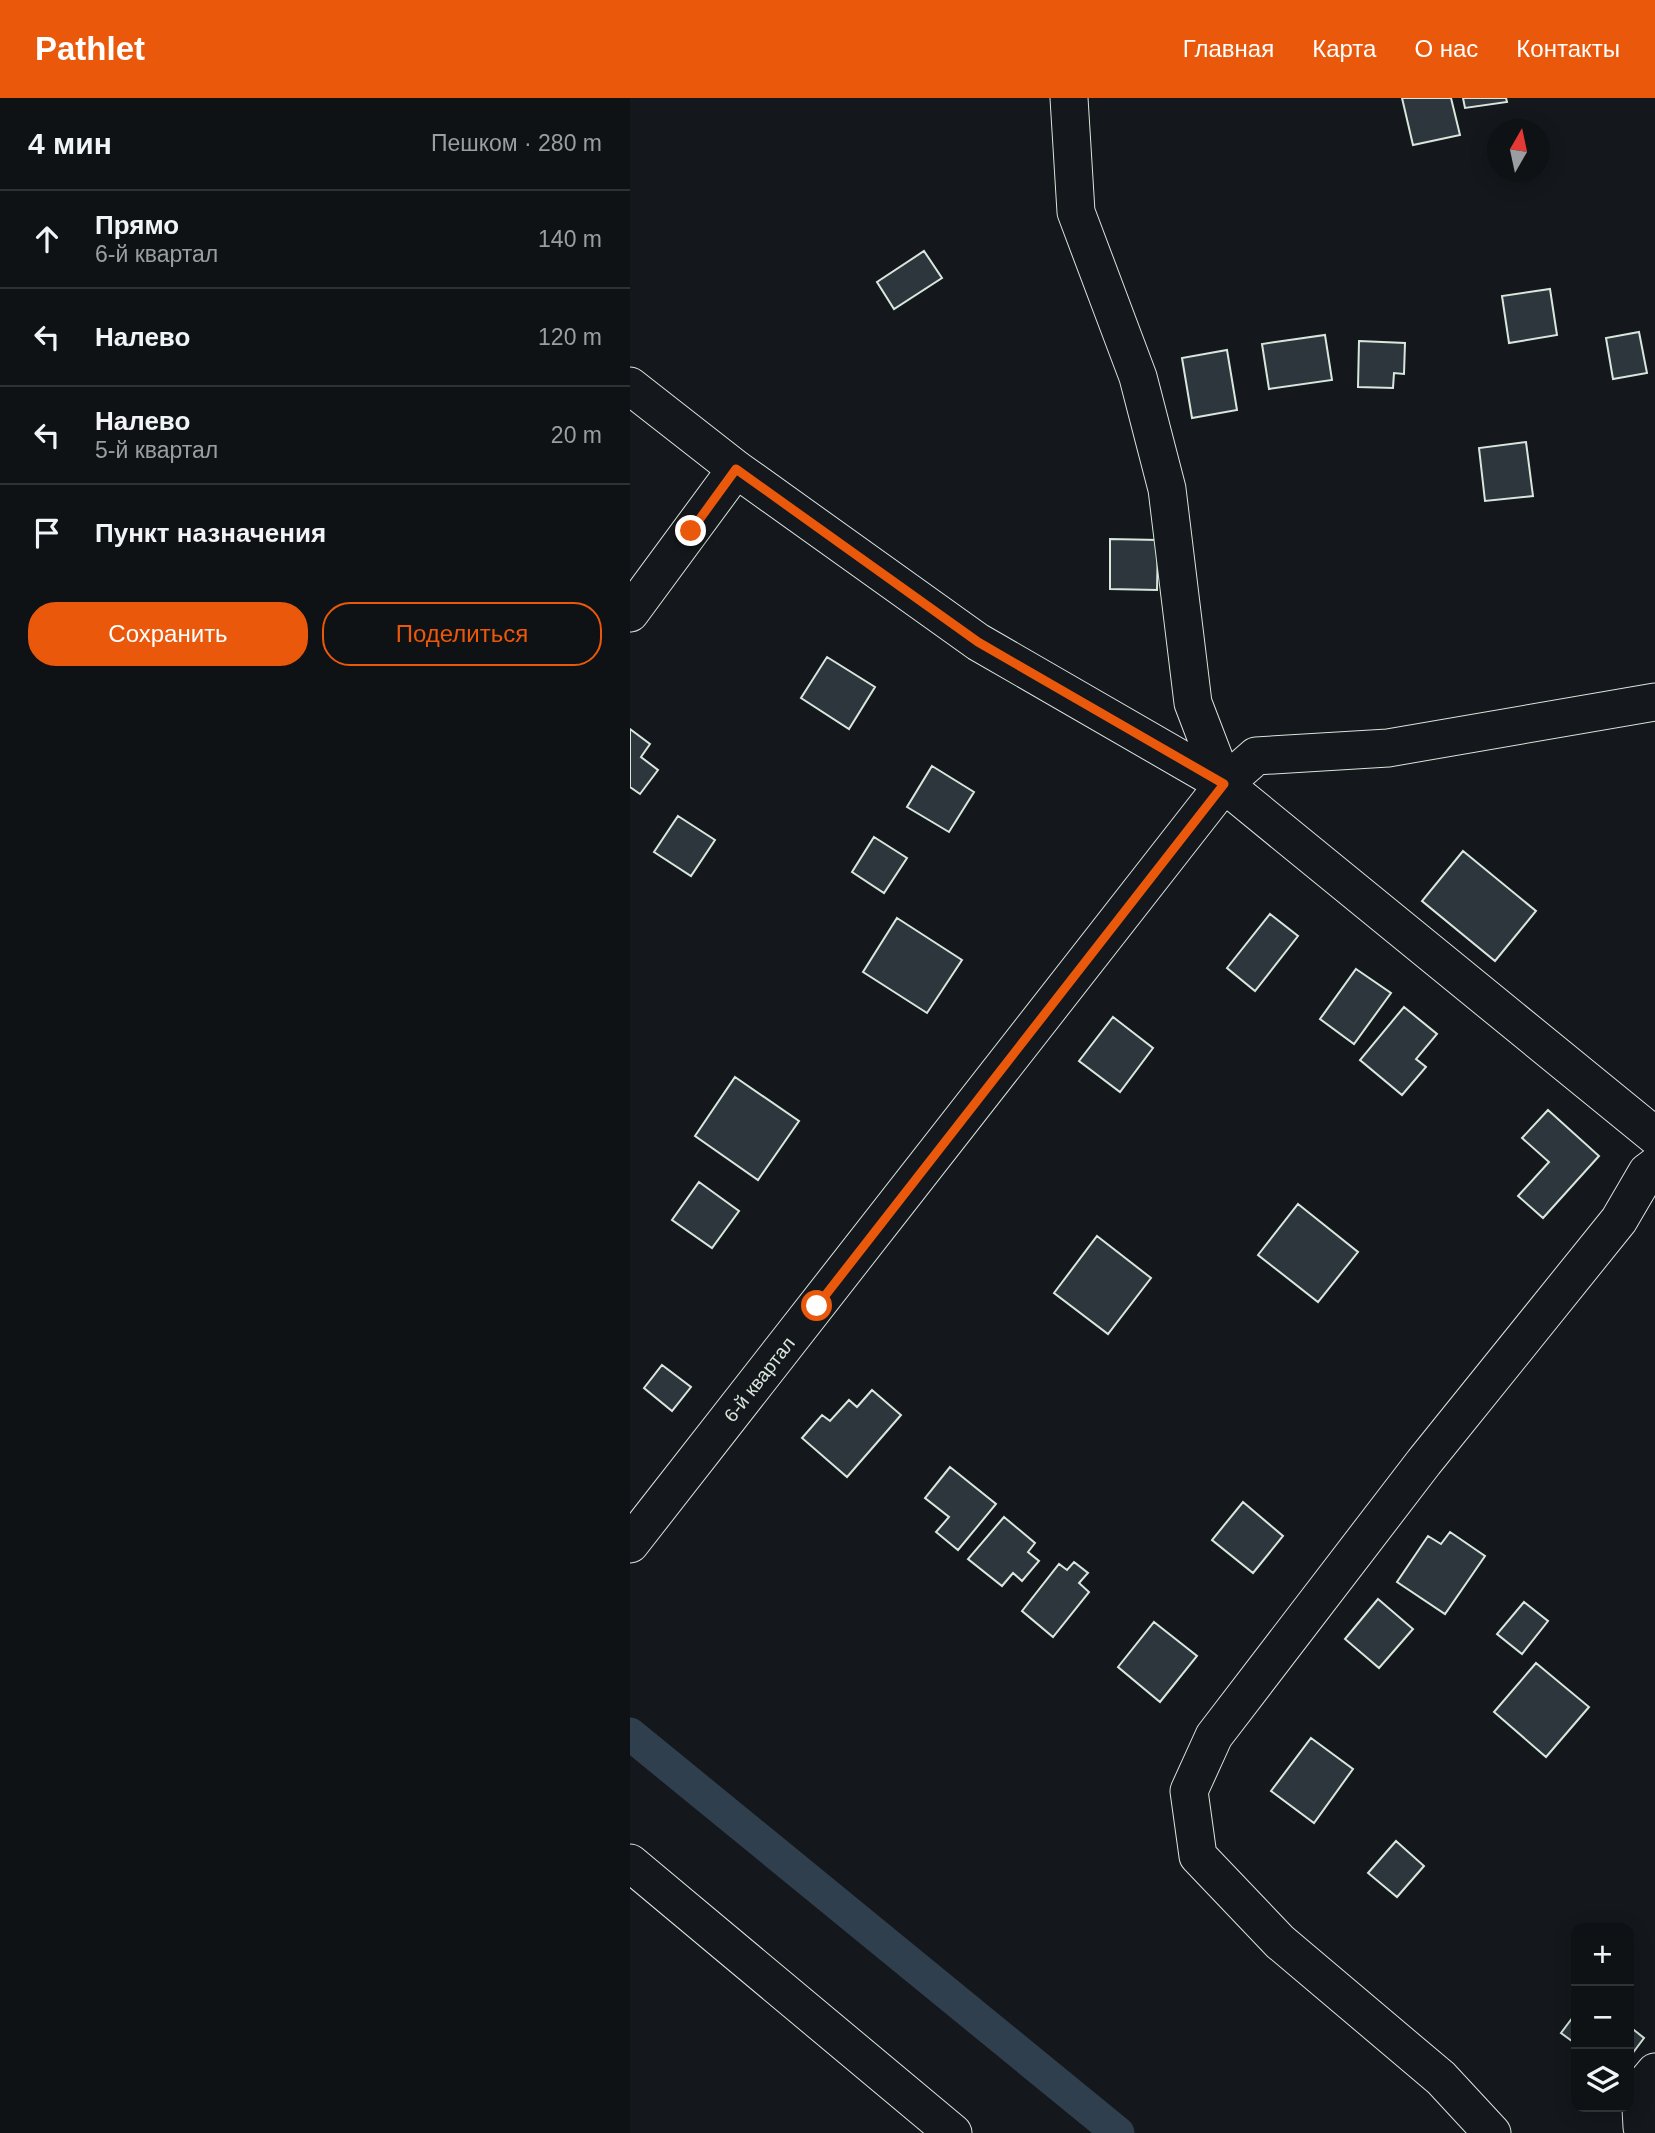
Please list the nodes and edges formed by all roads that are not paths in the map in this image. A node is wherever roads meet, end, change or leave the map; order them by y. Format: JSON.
{"nodes":[{"id":1,"x":1069,"y":98,"type":"edge"},
{"id":2,"x":630,"y":386,"type":"edge"},
{"id":3,"x":736,"y":469,"type":"junction"},
{"id":4,"x":630,"y":613,"type":"edge"},
{"id":5,"x":1655,"y":702,"type":"edge"},
{"id":6,"x":1615,"y":710,"type":"junction"},
{"id":7,"x":1655,"y":712,"type":"edge"},
{"id":8,"x":1224,"y":784,"type":"junction"},
{"id":9,"x":1655,"y":1136,"type":"edge"},
{"id":10,"x":1655,"y":1167,"type":"edge"},
{"id":11,"x":630,"y":1544,"type":"edge"},
{"id":12,"x":630,"y":1863,"type":"edge"},
{"id":13,"x":1655,"y":2072,"type":"edge"},
{"id":14,"x":953,"y":2133,"type":"edge"},
{"id":15,"x":1492,"y":2133,"type":"edge"},
{"id":16,"x":1650,"y":2133,"type":"edge"}],
"edges":[{"from":1,"to":8,"type":"street"},
{"from":2,"to":3,"type":"street"},
{"from":3,"to":4,"type":"street"},
{"from":3,"to":8,"type":"street"},
{"from":5,"to":6,"type":"street"},
{"from":6,"to":7,"type":"street"},
{"from":6,"to":8,"type":"street","name":"6-й квартал"},
{"from":8,"to":9,"type":"street"},
{"from":8,"to":11,"type":"street","name":"6-й квартал"},
{"from":10,"to":15,"type":"street"},
{"from":12,"to":14,"type":"street"},
{"from":13,"to":16,"type":"street"}]}
